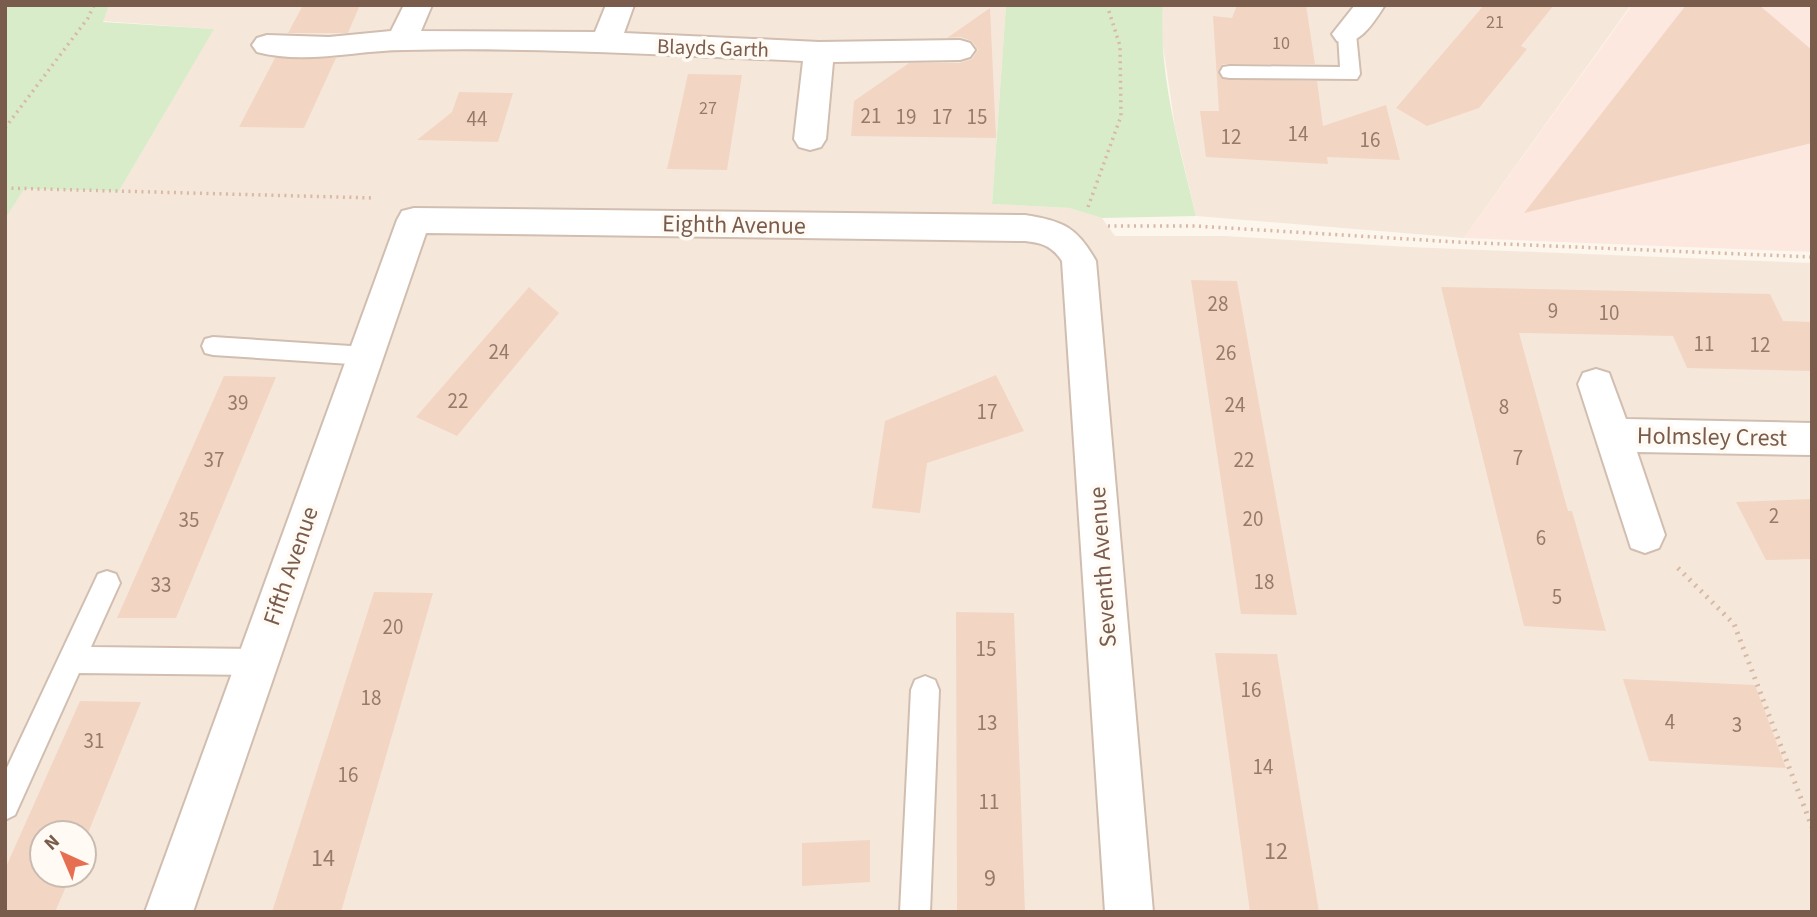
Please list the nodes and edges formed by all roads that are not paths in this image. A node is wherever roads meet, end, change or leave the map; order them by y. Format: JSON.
{"nodes":[{"id":1,"x":418,"y":5,"type":"edge"},
{"id":2,"x":620,"y":5,"type":"edge"},
{"id":3,"x":1371,"y":5,"type":"edge"},
{"id":4,"x":1347,"y":34,"type":"joint"},
{"id":5,"x":402,"y":40,"type":"junction"},
{"id":6,"x":606,"y":42,"type":"junction"},
{"id":7,"x":267,"y":45,"type":"dead end"},
{"id":8,"x":960,"y":50,"type":"dead end"},
{"id":9,"x":820,"y":52,"type":"junction"},
{"id":10,"x":1230,"y":72,"type":"dead end"},
{"id":11,"x":810,"y":139,"type":"dead end"},
{"id":12,"x":414,"y":220,"type":"joint"},
{"id":13,"x":1061,"y":237,"type":"joint"},
{"id":14,"x":213,"y":346,"type":"dead end"},
{"id":15,"x":366,"y":356,"type":"junction"},
{"id":16,"x":1596,"y":384,"type":"dead end"},
{"id":17,"x":1612,"y":435,"type":"junction"},
{"id":18,"x":1812,"y":439,"type":"edge"},
{"id":19,"x":1644,"y":535,"type":"road end"},
{"id":20,"x":107,"y":583,"type":"dead end"},
{"id":21,"x":71,"y":660,"type":"junction"},
{"id":22,"x":257,"y":662,"type":"junction"},
{"id":23,"x":925,"y":690,"type":"dead end"},
{"id":24,"x":5,"y":806,"type":"edge"},
{"id":25,"x":169,"y":912,"type":"edge"},
{"id":26,"x":915,"y":912,"type":"edge"},
{"id":27,"x":1129,"y":912,"type":"edge"}],
"edges":[{"from":1,"to":5,"type":"street"},
{"from":2,"to":6,"type":"street"},
{"from":3,"to":4,"type":"street"},
{"from":4,"to":10,"type":"lane"},
{"from":5,"to":6,"type":"street","name":"Blayds Garth"},
{"from":5,"to":7,"type":"street","name":"Blayds Garth"},
{"from":6,"to":9,"type":"street","name":"Blayds Garth"},
{"from":8,"to":9,"type":"street","name":"Blayds Garth"},
{"from":9,"to":11,"type":"street"},
{"from":12,"to":13,"type":"street","name":"Eighth Avenue"},
{"from":12,"to":15,"type":"street","name":"Fifth Avenue"},
{"from":13,"to":27,"type":"street","name":"Seventh Avenue"},
{"from":14,"to":15,"type":"lane"},
{"from":15,"to":22,"type":"street","name":"Fifth Avenue"},
{"from":16,"to":17,"type":"street","name":"Holmsley Crest"},
{"from":17,"to":18,"type":"street","name":"Holmsley Crest"},
{"from":17,"to":19,"type":"street","name":"Holmsley Crest"},
{"from":20,"to":21,"type":"lane"},
{"from":21,"to":22,"type":"lane"},
{"from":21,"to":24,"type":"lane"},
{"from":22,"to":25,"type":"street","name":"Fifth Avenue"},
{"from":23,"to":26,"type":"lane"}]}
